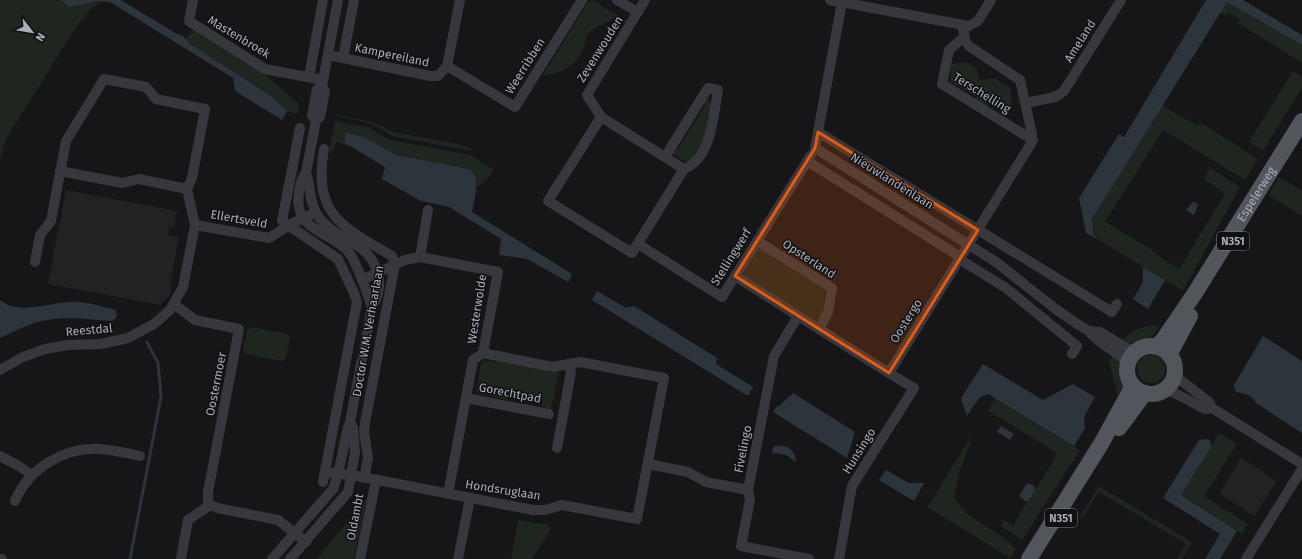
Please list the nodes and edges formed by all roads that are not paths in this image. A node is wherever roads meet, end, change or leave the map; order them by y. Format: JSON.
{"nodes":[{"id":1,"x":193,"y":0,"type":"edge"},
{"id":2,"x":323,"y":0,"type":"edge"},
{"id":3,"x":338,"y":0,"type":"edge"},
{"id":4,"x":354,"y":0,"type":"edge"},
{"id":5,"x":460,"y":0,"type":"edge"},
{"id":6,"x":582,"y":0,"type":"edge"},
{"id":7,"x":618,"y":0,"type":"edge"},
{"id":8,"x":645,"y":0,"type":"edge"},
{"id":9,"x":830,"y":0,"type":"edge"},
{"id":10,"x":991,"y":0,"type":"edge"},
{"id":11,"x":1121,"y":0,"type":"edge"},
{"id":12,"x":842,"y":2,"type":"junction"},
{"id":13,"x":638,"y":12,"type":"junction"},
{"id":14,"x":962,"y":25,"type":"junction"},
{"id":15,"x":964,"y":37,"type":"junction"},
{"id":16,"x":328,"y":55,"type":"junction"},
{"id":17,"x":343,"y":58,"type":"junction"},
{"id":18,"x":451,"y":69,"type":"junction"},
{"id":19,"x":309,"y":77,"type":"junction"},
{"id":20,"x":322,"y":83,"type":"junction"},
{"id":21,"x":1060,"y":94,"type":"joint"},
{"id":22,"x":1026,"y":103,"type":"junction"},
{"id":23,"x":601,"y":117,"type":"junction"},
{"id":24,"x":1302,"y":120,"type":"edge"},
{"id":25,"x":1302,"y":131,"type":"edge"},
{"id":26,"x":297,"y":132,"type":"dead end"},
{"id":27,"x":818,"y":132,"type":"junction"},
{"id":28,"x":1032,"y":140,"type":"junction"},
{"id":29,"x":815,"y":148,"type":"junction"},
{"id":30,"x":325,"y":156,"type":"dead end"},
{"id":31,"x":665,"y":157,"type":"junction"},
{"id":32,"x":807,"y":161,"type":"junction"},
{"id":33,"x":684,"y":169,"type":"junction"},
{"id":34,"x":60,"y":171,"type":"junction"},
{"id":35,"x":306,"y":172,"type":"junction"},
{"id":36,"x":187,"y":188,"type":"junction"},
{"id":37,"x":328,"y":206,"type":"junction"},
{"id":38,"x":428,"y":210,"type":"dead end"},
{"id":39,"x":316,"y":212,"type":"junction"},
{"id":40,"x":304,"y":218,"type":"junction"},
{"id":41,"x":195,"y":225,"type":"junction"},
{"id":42,"x":288,"y":227,"type":"junction"},
{"id":43,"x":978,"y":230,"type":"junction"},
{"id":44,"x":757,"y":241,"type":"junction"},
{"id":45,"x":638,"y":244,"type":"junction"},
{"id":46,"x":969,"y":244,"type":"junction"},
{"id":47,"x":420,"y":257,"type":"junction"},
{"id":48,"x":960,"y":258,"type":"junction"},
{"id":49,"x":35,"y":262,"type":"dead end"},
{"id":50,"x":395,"y":264,"type":"junction"},
{"id":51,"x":378,"y":272,"type":"junction"},
{"id":52,"x":735,"y":276,"type":"junction"},
{"id":53,"x":362,"y":280,"type":"junction"},
{"id":54,"x":174,"y":304,"type":"junction"},
{"id":55,"x":1117,"y":304,"type":"dead end"},
{"id":56,"x":372,"y":307,"type":"junction"},
{"id":57,"x":798,"y":316,"type":"junction"},
{"id":58,"x":819,"y":328,"type":"junction"},
{"id":59,"x":1089,"y":331,"type":"junction"},
{"id":60,"x":1163,"y":351,"type":"junction"},
{"id":61,"x":483,"y":353,"type":"junction"},
{"id":62,"x":1072,"y":354,"type":"dead end"},
{"id":63,"x":1132,"y":357,"type":"junction"},
{"id":64,"x":569,"y":364,"type":"junction"},
{"id":65,"x":0,"y":370,"type":"edge"},
{"id":66,"x":889,"y":373,"type":"junction"},
{"id":67,"x":1170,"y":382,"type":"junction"},
{"id":68,"x":1138,"y":388,"type":"junction"},
{"id":69,"x":466,"y":398,"type":"junction"},
{"id":70,"x":1212,"y":408,"type":"junction"},
{"id":71,"x":549,"y":414,"type":"dead end"},
{"id":72,"x":350,"y":422,"type":"junction"},
{"id":73,"x":557,"y":448,"type":"dead end"},
{"id":74,"x":0,"y":456,"type":"edge"},
{"id":75,"x":140,"y":456,"type":"dead end"},
{"id":76,"x":648,"y":464,"type":"junction"},
{"id":77,"x":1302,"y":464,"type":"edge"},
{"id":78,"x":1302,"y":469,"type":"edge"},
{"id":79,"x":325,"y":472,"type":"junction"},
{"id":80,"x":338,"y":474,"type":"junction"},
{"id":81,"x":32,"y":475,"type":"junction"},
{"id":82,"x":352,"y":475,"type":"junction"},
{"id":83,"x":364,"y":478,"type":"junction"},
{"id":84,"x":376,"y":480,"type":"junction"},
{"id":85,"x":322,"y":482,"type":"dead end"},
{"id":86,"x":748,"y":490,"type":"junction"},
{"id":87,"x":448,"y":494,"type":"junction"},
{"id":88,"x":470,"y":498,"type":"junction"},
{"id":89,"x":14,"y":501,"type":"dead end"},
{"id":90,"x":210,"y":505,"type":"junction"},
{"id":91,"x":295,"y":532,"type":"junction"},
{"id":92,"x":306,"y":542,"type":"junction"},
{"id":93,"x":180,"y":559,"type":"edge"},
{"id":94,"x":272,"y":559,"type":"edge"},
{"id":95,"x":290,"y":559,"type":"edge"},
{"id":96,"x":360,"y":559,"type":"edge"},
{"id":97,"x":458,"y":559,"type":"edge"},
{"id":98,"x":809,"y":559,"type":"edge"},
{"id":99,"x":839,"y":559,"type":"edge"},
{"id":100,"x":1029,"y":559,"type":"edge"},
{"id":101,"x":1035,"y":559,"type":"edge"},
{"id":102,"x":1246,"y":559,"type":"edge"}],
"edges":[{"from":1,"to":19,"type":"street","name":"Mastenbroek"},
{"from":2,"to":19,"type":"street"},
{"from":3,"to":16,"type":"street","name":"Doctor W.M. Verhaarlaan"},
{"from":4,"to":17,"type":"street"},
{"from":5,"to":18,"type":"street"},
{"from":6,"to":18,"type":"street","name":"Weerribben"},
{"from":7,"to":13,"type":"street"},
{"from":8,"to":13,"type":"street"},
{"from":9,"to":12,"type":"street"},
{"from":10,"to":14,"type":"street"},
{"from":11,"to":21,"type":"street","name":"Ameland"},
{"from":12,"to":14,"type":"street"},
{"from":12,"to":27,"type":"street"},
{"from":13,"to":23,"type":"street","name":"Zevenwouden"},
{"from":14,"to":15,"type":"street"},
{"from":15,"to":22,"type":"street","name":"Terschelling"},
{"from":15,"to":28,"type":"street","name":"Terschelling"},
{"from":16,"to":17,"type":"street","name":"Kampereiland"},
{"from":16,"to":20,"type":"street","name":"Doctor W.M. Verhaarlaan"},
{"from":17,"to":18,"type":"street","name":"Kampereiland"},
{"from":19,"to":20,"type":"street","name":"Mastenbroek"},
{"from":20,"to":35,"type":"street","name":"Doctor W.M. Verhaarlaan"},
{"from":21,"to":22,"type":"street","name":"Terschelling"},
{"from":22,"to":28,"type":"street","name":"Terschelling"},
{"from":23,"to":31,"type":"street","name":"Zevenwouden"},
{"from":23,"to":45,"type":"street"},
{"from":24,"to":60,"type":"main road","name":"Espelerweg","number":"N351"},
{"from":25,"to":60,"type":"main road","name":"Espelerweg","number":"N351"},
{"from":26,"to":42,"type":"street"},
{"from":27,"to":29,"type":"street"},
{"from":27,"to":43,"type":"street","name":"Nieuwlandenlaan"},
{"from":28,"to":43,"type":"street"},
{"from":29,"to":32,"type":"street","name":"Stellingwerf"},
{"from":29,"to":46,"type":"street","name":"Nieuwlandenlaan"},
{"from":30,"to":37,"type":"street","name":"Doctor W.M. Verhaarlaan"},
{"from":31,"to":33,"type":"street","name":"Zevenwouden"},
{"from":31,"to":33,"type":"street"},
{"from":32,"to":44,"type":"street","name":"Stellingwerf"},
{"from":32,"to":48,"type":"street"},
{"from":33,"to":45,"type":"street"},
{"from":34,"to":36,"type":"street"},
{"from":34,"to":36,"type":"street"},
{"from":34,"to":49,"type":"street"},
{"from":35,"to":39,"type":"street","name":"Doctor W.M. Verhaarlaan"},
{"from":35,"to":40,"type":"street","name":"Doctor W.M. Verhaarlaan"},
{"from":36,"to":41,"type":"street","name":"Ellertsveld"},
{"from":37,"to":39,"type":"street"},
{"from":37,"to":50,"type":"street","name":"Doctor W.M. Verhaarlaan"},
{"from":38,"to":47,"type":"street"},
{"from":39,"to":40,"type":"street"},
{"from":39,"to":51,"type":"street","name":"Doctor W.M. Verhaarlaan"},
{"from":40,"to":42,"type":"street"},
{"from":40,"to":53,"type":"street","name":"Doctor W.M. Verhaarlaan"},
{"from":41,"to":42,"type":"street","name":"Ellertsveld"},
{"from":41,"to":54,"type":"street"},
{"from":42,"to":79,"type":"street","name":"Doctor W.M. Verhaarlaan"},
{"from":43,"to":46,"type":"street"},
{"from":43,"to":55,"type":"street","name":"Nieuwlandenlaan"},
{"from":44,"to":52,"type":"street","name":"Stellingwerf"},
{"from":44,"to":58,"type":"street","name":"Opsterland"},
{"from":45,"to":52,"type":"street","name":"Stellingwerf"},
{"from":46,"to":48,"type":"street"},
{"from":46,"to":59,"type":"street","name":"Nieuwlandenlaan"},
{"from":47,"to":50,"type":"street","name":"Westerwolde"},
{"from":47,"to":61,"type":"street","name":"Westerwolde"},
{"from":48,"to":62,"type":"street"},
{"from":48,"to":66,"type":"street","name":"Oostergo"},
{"from":50,"to":51,"type":"street","name":"Westerwolde"},
{"from":50,"to":83,"type":"street","name":"Doctor W.M. Verhaarlaan"},
{"from":51,"to":53,"type":"street","name":"Westerwolde"},
{"from":51,"to":56,"type":"street","name":"Doctor W.M. Verhaarlaan"},
{"from":52,"to":57,"type":"street"},
{"from":53,"to":56,"type":"street","name":"Doctor W.M. Verhaarlaan"},
{"from":54,"to":65,"type":"street","name":"Reestdal"},
{"from":54,"to":90,"type":"street","name":"Oostermoer"},
{"from":56,"to":72,"type":"street","name":"Doctor W.M. Verhaarlaan"},
{"from":57,"to":58,"type":"street"},
{"from":57,"to":86,"type":"street","name":"Fivelingo"},
{"from":58,"to":66,"type":"street"},
{"from":59,"to":63,"type":"street","name":"Nieuwlandenlaan"},
{"from":59,"to":63,"type":"street","name":"Nieuwlandenlaan"},
{"from":60,"to":63,"type":"main road"},
{"from":60,"to":67,"type":"main road"},
{"from":61,"to":64,"type":"street"},
{"from":61,"to":69,"type":"street","name":"Westerwolde"},
{"from":63,"to":68,"type":"main road"},
{"from":64,"to":73,"type":"street"},
{"from":64,"to":76,"type":"street","name":"Hondsruglaan"},
{"from":66,"to":99,"type":"street","name":"Hunsingo"},
{"from":67,"to":68,"type":"main road"},
{"from":67,"to":70,"type":"street"},
{"from":67,"to":70,"type":"street"},
{"from":68,"to":100,"type":"main road","number":"N351"},
{"from":68,"to":101,"type":"main road","number":"N351"},
{"from":69,"to":71,"type":"street","name":"Gorechtpad"},
{"from":69,"to":87,"type":"street","name":"Westerwolde"},
{"from":70,"to":77,"type":"street"},
{"from":72,"to":80,"type":"street","name":"Doctor W.M. Verhaarlaan"},
{"from":72,"to":82,"type":"street","name":"Doctor W.M. Verhaarlaan"},
{"from":74,"to":81,"type":"street"},
{"from":75,"to":81,"type":"street"},
{"from":76,"to":86,"type":"street","name":"Fivelingo"},
{"from":76,"to":88,"type":"street","name":"Hondsruglaan"},
{"from":78,"to":102,"type":"street"},
{"from":79,"to":80,"type":"street"},
{"from":79,"to":85,"type":"street","name":"Doctor W.M. Verhaarlaan"},
{"from":80,"to":82,"type":"street"},
{"from":80,"to":91,"type":"street","name":"Doctor W.M. Verhaarlaan"},
{"from":81,"to":89,"type":"street"},
{"from":82,"to":83,"type":"street"},
{"from":82,"to":92,"type":"street","name":"Doctor W.M. Verhaarlaan"},
{"from":83,"to":84,"type":"street","name":"Hondsruglaan"},
{"from":84,"to":87,"type":"street","name":"Hondsruglaan"},
{"from":84,"to":96,"type":"street","name":"Oldambt"},
{"from":86,"to":98,"type":"street"},
{"from":87,"to":88,"type":"street","name":"Hondsruglaan"},
{"from":88,"to":97,"type":"street"},
{"from":90,"to":91,"type":"street"},
{"from":90,"to":93,"type":"street"},
{"from":91,"to":92,"type":"street"},
{"from":91,"to":94,"type":"street","name":"Doctor W.M. Verhaarlaan"},
{"from":92,"to":95,"type":"street","name":"Doctor W.M. Verhaarlaan"}]}
